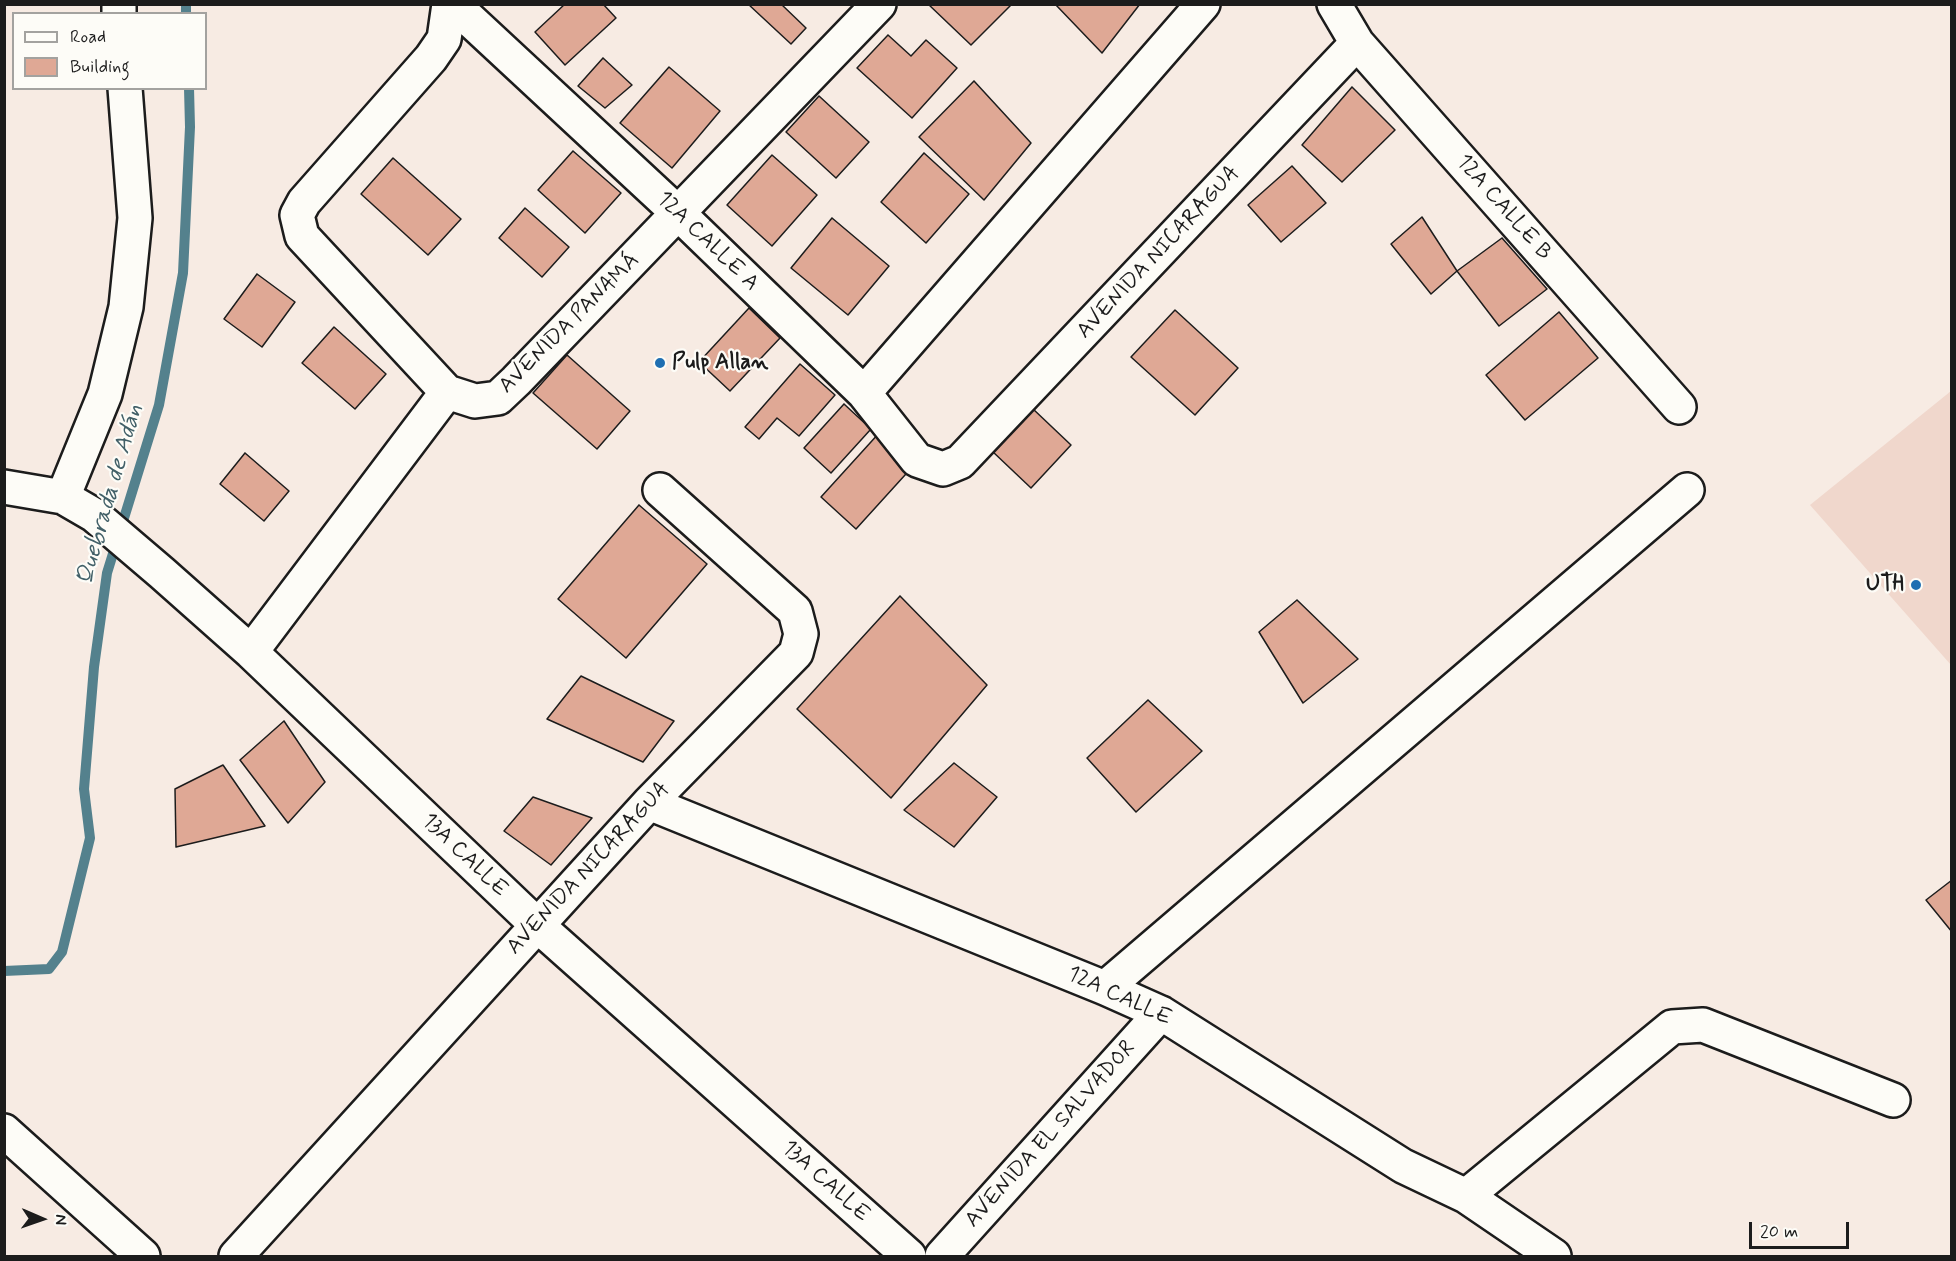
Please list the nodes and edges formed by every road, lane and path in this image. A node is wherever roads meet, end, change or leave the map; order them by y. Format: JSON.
{"nodes":[{"id":1,"x":451,"y":4,"type":"edge"},
{"id":2,"x":879,"y":4,"type":"edge"},
{"id":3,"x":1203,"y":4,"type":"edge"},
{"id":4,"x":1334,"y":4,"type":"edge"},
{"id":5,"x":1357,"y":43,"type":"junction"},
{"id":6,"x":125,"y":90,"type":"edge"},
{"id":7,"x":679,"y":214,"type":"junction"},
{"id":8,"x":447,"y":392,"type":"junction"},
{"id":9,"x":864,"y":393,"type":"junction"},
{"id":10,"x":1679,"y":407,"type":"dead end"},
{"id":11,"x":960,"y":462,"type":"joint"},
{"id":12,"x":4,"y":487,"type":"edge"},
{"id":13,"x":660,"y":490,"type":"dead end"},
{"id":14,"x":1687,"y":490,"type":"dead end"},
{"id":15,"x":63,"y":497,"type":"junction"},
{"id":16,"x":251,"y":652,"type":"junction"},
{"id":17,"x":649,"y":803,"type":"junction"},
{"id":18,"x":537,"y":925,"type":"junction"},
{"id":19,"x":1105,"y":988,"type":"junction"},
{"id":20,"x":1161,"y":1013,"type":"junction"},
{"id":21,"x":1893,"y":1100,"type":"dead end"},
{"id":22,"x":4,"y":1131,"type":"edge"},
{"id":23,"x":1466,"y":1196,"type":"junction"},
{"id":24,"x":143,"y":1257,"type":"edge"},
{"id":25,"x":236,"y":1257,"type":"edge"},
{"id":26,"x":909,"y":1257,"type":"edge"},
{"id":27,"x":942,"y":1257,"type":"edge"},
{"id":28,"x":1554,"y":1257,"type":"edge"}],
"edges":[{"from":1,"to":7,"type":"street","name":"12A CALLE A"},
{"from":1,"to":8,"type":"street"},
{"from":2,"to":7,"type":"street","name":"AVENIDA PANAMÁ"},
{"from":3,"to":9,"type":"street"},
{"from":4,"to":5,"type":"street","name":"12A CALLE B"},
{"from":5,"to":10,"type":"street","name":"12A CALLE B"},
{"from":5,"to":11,"type":"street","name":"AVENIDA NICARAGUA"},
{"from":6,"to":15,"type":"street"},
{"from":7,"to":8,"type":"street","name":"AVENIDA PANAMÁ"},
{"from":7,"to":9,"type":"street","name":"12A CALLE A"},
{"from":8,"to":16,"type":"street"},
{"from":9,"to":11,"type":"street","name":"12A CALLE A"},
{"from":12,"to":15,"type":"street","name":"13A CALLE"},
{"from":13,"to":17,"type":"street","name":"AVENIDA NICARAGUA"},
{"from":14,"to":19,"type":"street"},
{"from":15,"to":16,"type":"street","name":"13A CALLE"},
{"from":16,"to":18,"type":"street","name":"13A CALLE"},
{"from":17,"to":18,"type":"street","name":"AVENIDA NICARAGUA"},
{"from":17,"to":19,"type":"street","name":"12A CALLE"},
{"from":18,"to":25,"type":"street","name":"AVENIDA NICARAGUA"},
{"from":18,"to":26,"type":"street","name":"13A CALLE"},
{"from":19,"to":20,"type":"street","name":"12A CALLE"},
{"from":20,"to":23,"type":"street","name":"12A CALLE"},
{"from":20,"to":27,"type":"street","name":"AVENIDA EL SALVADOR"},
{"from":21,"to":23,"type":"street"},
{"from":22,"to":24,"type":"street"},
{"from":23,"to":28,"type":"street","name":"12A CALLE"}]}
